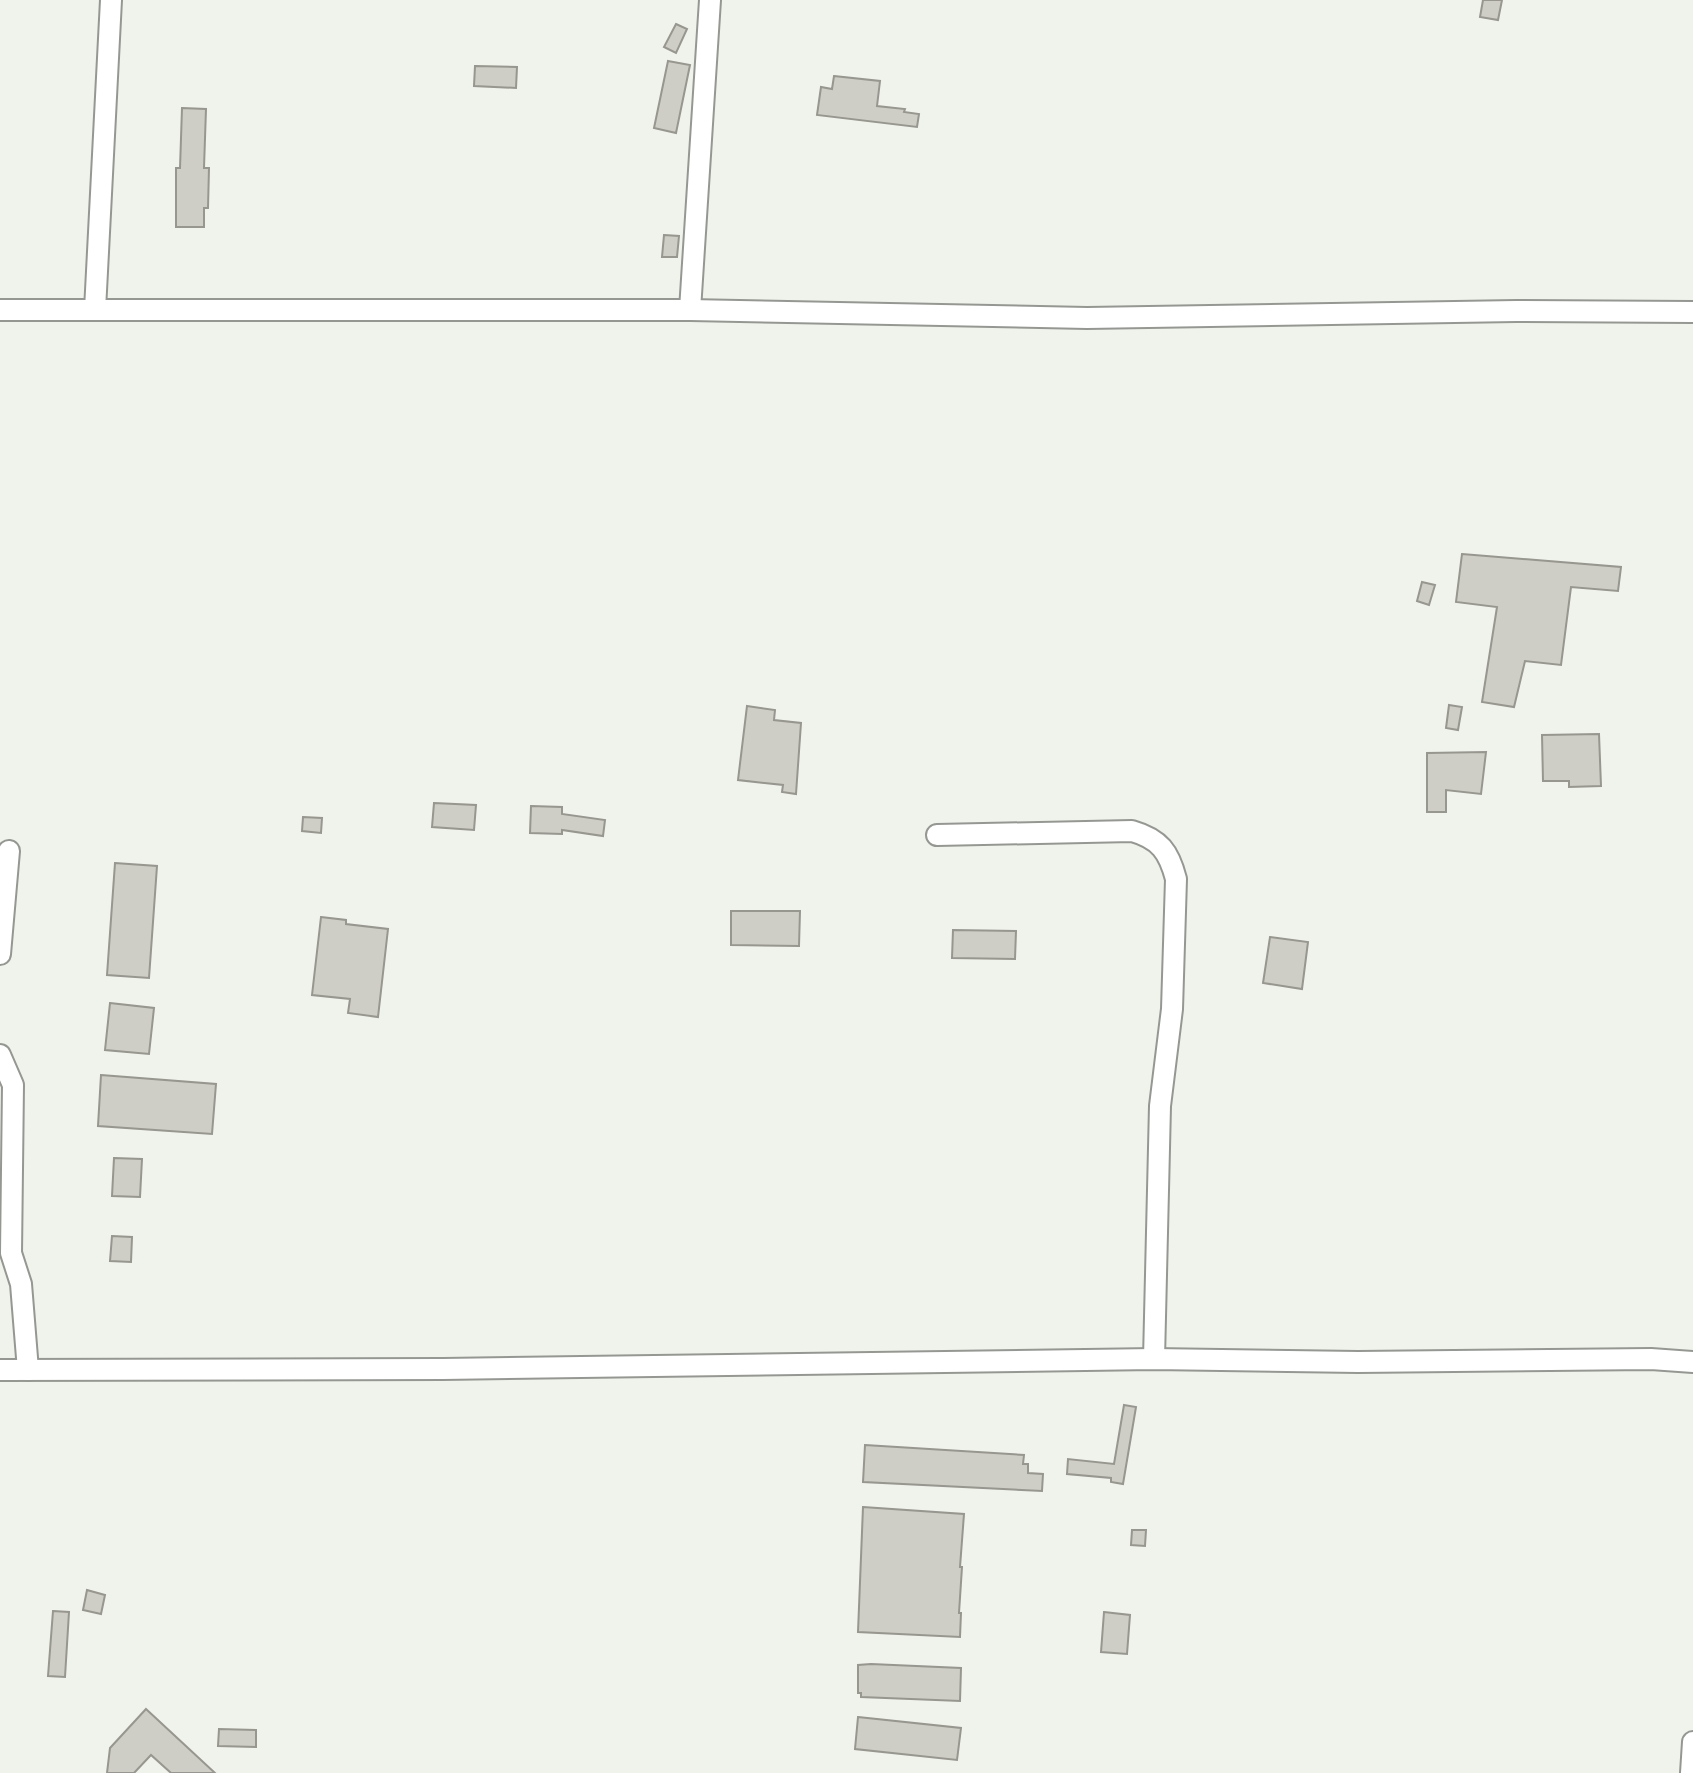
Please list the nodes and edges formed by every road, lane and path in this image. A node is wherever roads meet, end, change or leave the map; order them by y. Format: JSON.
{"nodes":[{"id":1,"x":111,"y":0,"type":"edge"},
{"id":2,"x":710,"y":0,"type":"edge"},
{"id":3,"x":0,"y":310,"type":"edge"},
{"id":4,"x":95,"y":310,"type":"junction"},
{"id":5,"x":690,"y":310,"type":"junction"},
{"id":6,"x":1693,"y":312,"type":"edge"},
{"id":7,"x":937,"y":835,"type":"dead end"},
{"id":8,"x":9,"y":851,"type":"dead end"},
{"id":9,"x":0,"y":954,"type":"edge"},
{"id":10,"x":0,"y":1055,"type":"edge"},
{"id":11,"x":1154,"y":1359,"type":"junction"},
{"id":12,"x":1693,"y":1362,"type":"edge"},
{"id":13,"x":0,"y":1370,"type":"edge"},
{"id":14,"x":28,"y":1370,"type":"junction"},
{"id":15,"x":1693,"y":1742,"type":"edge"},
{"id":16,"x":1691,"y":1773,"type":"edge"}],
"edges":[{"from":1,"to":4,"type":"street"},
{"from":2,"to":5,"type":"street"},
{"from":3,"to":4,"type":"street"},
{"from":4,"to":5,"type":"street"},
{"from":5,"to":6,"type":"street"},
{"from":7,"to":11,"type":"street"},
{"from":8,"to":9,"type":"street"},
{"from":10,"to":14,"type":"street"},
{"from":11,"to":12,"type":"street"},
{"from":11,"to":14,"type":"street"},
{"from":13,"to":14,"type":"street"},
{"from":15,"to":16,"type":"street"}]}
